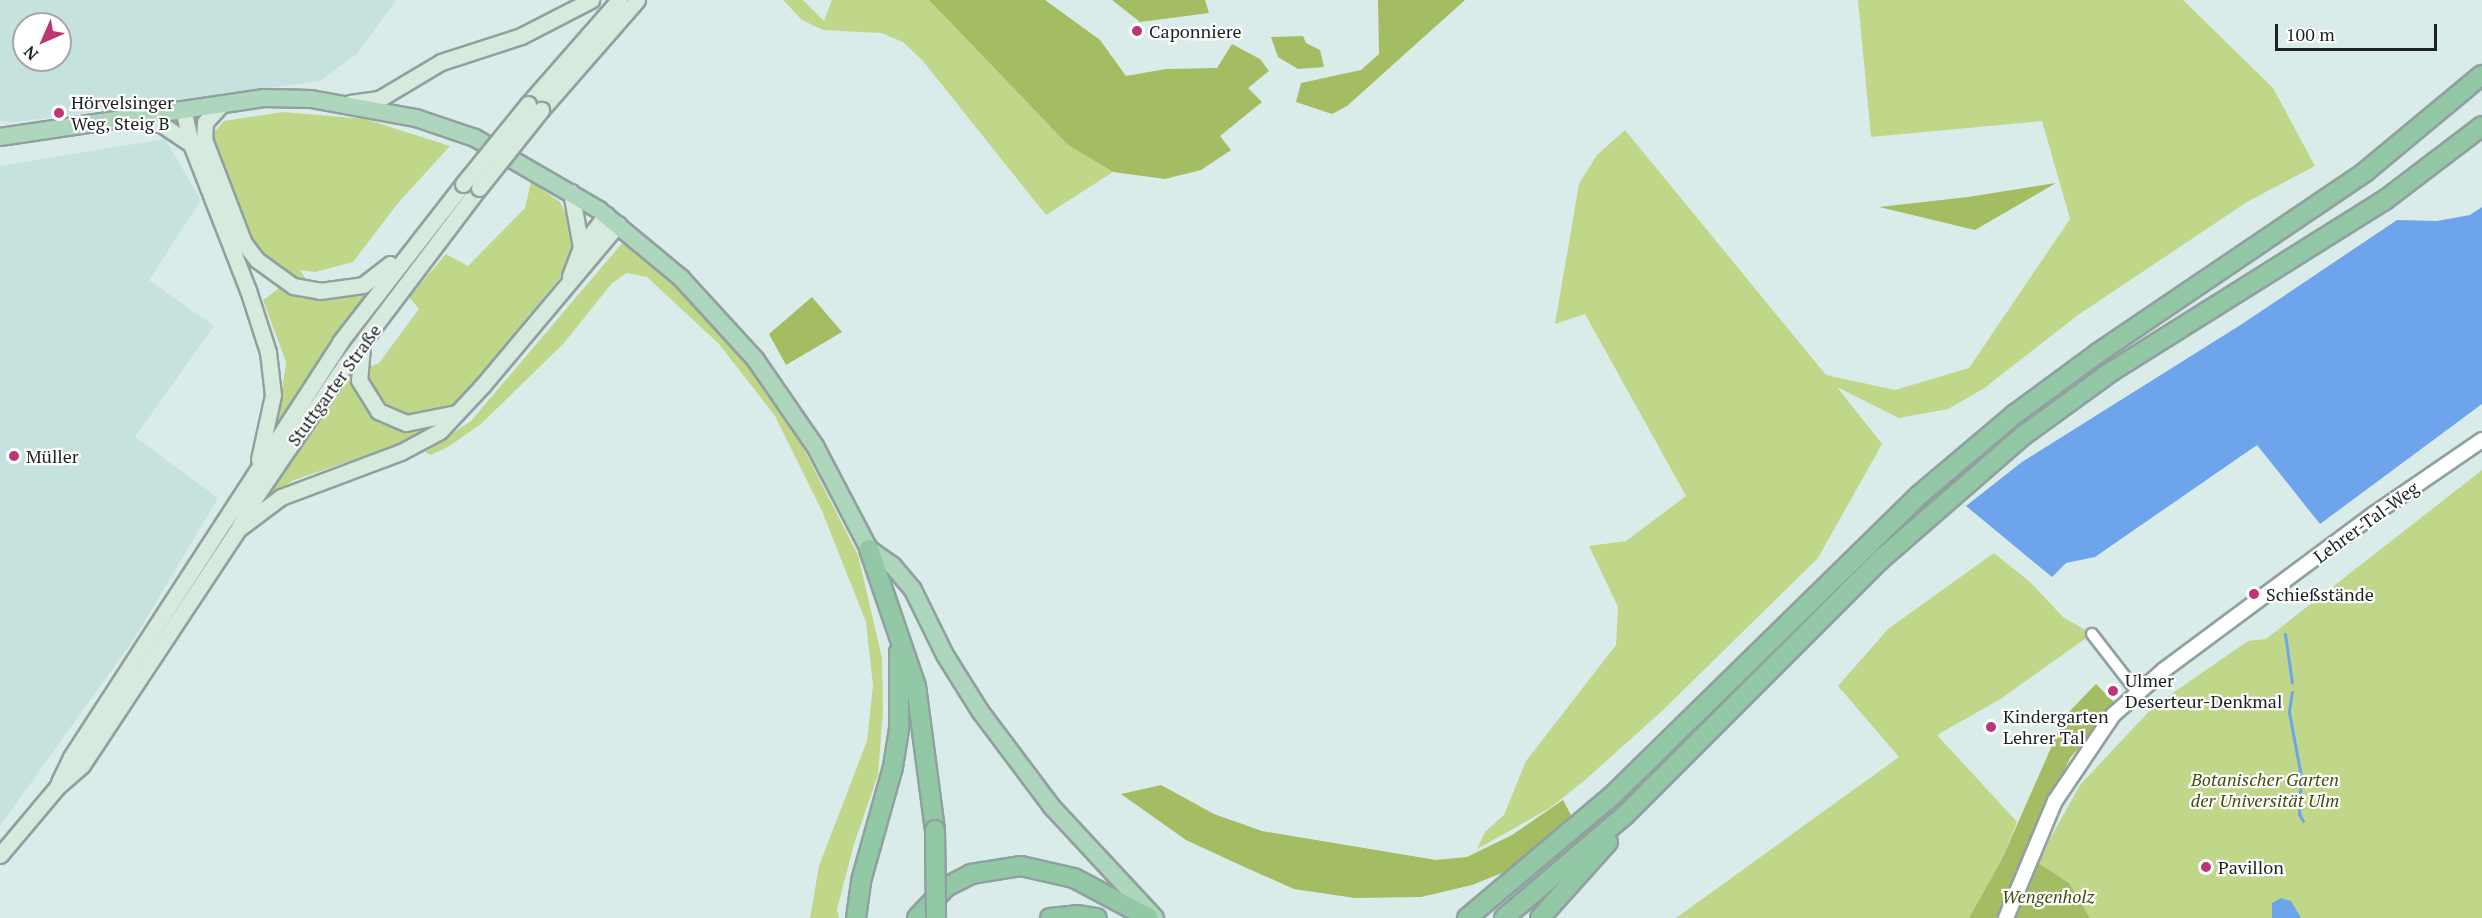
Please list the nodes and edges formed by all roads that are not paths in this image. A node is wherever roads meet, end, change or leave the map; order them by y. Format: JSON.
{"nodes":[{"id":1,"x":591,"y":0,"type":"edge"},
{"id":2,"x":619,"y":0,"type":"edge"},
{"id":3,"x":638,"y":0,"type":"edge"},
{"id":4,"x":2482,"y":75,"type":"edge"},
{"id":5,"x":350,"y":103,"type":"junction"},
{"id":6,"x":222,"y":104,"type":"junction"},
{"id":7,"x":534,"y":107,"type":"junction"},
{"id":8,"x":183,"y":109,"type":"junction"},
{"id":9,"x":124,"y":118,"type":"junction"},
{"id":10,"x":2482,"y":126,"type":"edge"},
{"id":11,"x":0,"y":137,"type":"edge"},
{"id":12,"x":191,"y":144,"type":"junction"},
{"id":13,"x":463,"y":184,"type":"junction"},
{"id":14,"x":571,"y":192,"type":"junction"},
{"id":15,"x":612,"y":220,"type":"junction"},
{"id":16,"x":581,"y":247,"type":"junction"},
{"id":17,"x":568,"y":282,"type":"junction"},
{"id":18,"x":362,"y":345,"type":"junction"},
{"id":19,"x":459,"y":412,"type":"junction"},
{"id":20,"x":2482,"y":440,"type":"edge"},
{"id":21,"x":247,"y":488,"type":"junction"},
{"id":22,"x":238,"y":529,"type":"junction"},
{"id":23,"x":869,"y":549,"type":"junction"},
{"id":24,"x":2092,"y":634,"type":"dead end"},
{"id":25,"x":898,"y":635,"type":"junction"},
{"id":26,"x":2137,"y":692,"type":"junction"},
{"id":27,"x":57,"y":787,"type":"junction"},
{"id":28,"x":1625,"y":815,"type":"junction"},
{"id":29,"x":0,"y":855,"type":"edge"},
{"id":30,"x":1482,"y":906,"type":"junction"},
{"id":31,"x":856,"y":918,"type":"edge"},
{"id":32,"x":917,"y":918,"type":"edge"},
{"id":33,"x":936,"y":918,"type":"edge"},
{"id":34,"x":1050,"y":918,"type":"edge"},
{"id":35,"x":1097,"y":918,"type":"edge"},
{"id":36,"x":1149,"y":918,"type":"edge"},
{"id":37,"x":1155,"y":918,"type":"edge"},
{"id":38,"x":1459,"y":918,"type":"edge"},
{"id":39,"x":1467,"y":918,"type":"edge"},
{"id":40,"x":1504,"y":918,"type":"edge"},
{"id":41,"x":1539,"y":918,"type":"edge"},
{"id":42,"x":2006,"y":918,"type":"edge"}],
"edges":[{"from":1,"to":5,"type":"main road"},
{"from":2,"to":7,"type":"main road","name":"Stuttgarter Straße"},
{"from":3,"to":7,"type":"main road","name":"Stuttgarter Straße"},
{"from":4,"to":30,"type":"highway"},
{"from":5,"to":6,"type":"main road"},
{"from":5,"to":14,"type":"main road"},
{"from":6,"to":8,"type":"main road"},
{"from":6,"to":13,"type":"main road"},
{"from":7,"to":13,"type":"main road","name":"Stuttgarter Straße","bridge":true},
{"from":7,"to":18,"type":"main road","name":"Stuttgarter Straße","bridge":true},
{"from":8,"to":9,"type":"main road"},
{"from":8,"to":12,"type":"main road"},
{"from":9,"to":11,"type":"main road"},
{"from":9,"to":12,"type":"main road"},
{"from":10,"to":28,"type":"highway"},
{"from":12,"to":21,"type":"main road"},
{"from":13,"to":21,"type":"main road","name":"Stuttgarter Straße"},
{"from":14,"to":15,"type":"main road"},
{"from":14,"to":16,"type":"main road"},
{"from":15,"to":16,"type":"main road"},
{"from":15,"to":17,"type":"main road"},
{"from":15,"to":23,"type":"main road"},
{"from":16,"to":17,"type":"main road"},
{"from":17,"to":19,"type":"main road"},
{"from":18,"to":19,"type":"main road"},
{"from":18,"to":22,"type":"main road","name":"Stuttgarter Straße"},
{"from":19,"to":22,"type":"main road"},
{"from":20,"to":26,"type":"street","name":"Lehrer-Tal-Weg"},
{"from":21,"to":27,"type":"main road","name":"Stuttgarter Straße"},
{"from":22,"to":27,"type":"main road","name":"Stuttgarter Straße"},
{"from":23,"to":25,"type":"highway"},
{"from":23,"to":37,"type":"main road"},
{"from":24,"to":26,"type":"street"},
{"from":25,"to":31,"type":"highway"},
{"from":25,"to":33,"type":"highway","bridge":true},
{"from":26,"to":42,"type":"street","name":"Lehrer-Tal-Weg"},
{"from":27,"to":29,"type":"main road","name":"Stuttgarter Straße"},
{"from":28,"to":40,"type":"highway"},
{"from":28,"to":41,"type":"highway"},
{"from":30,"to":38,"type":"highway"},
{"from":30,"to":39,"type":"highway"},
{"from":32,"to":36,"type":"highway"},
{"from":34,"to":35,"type":"highway"}]}
